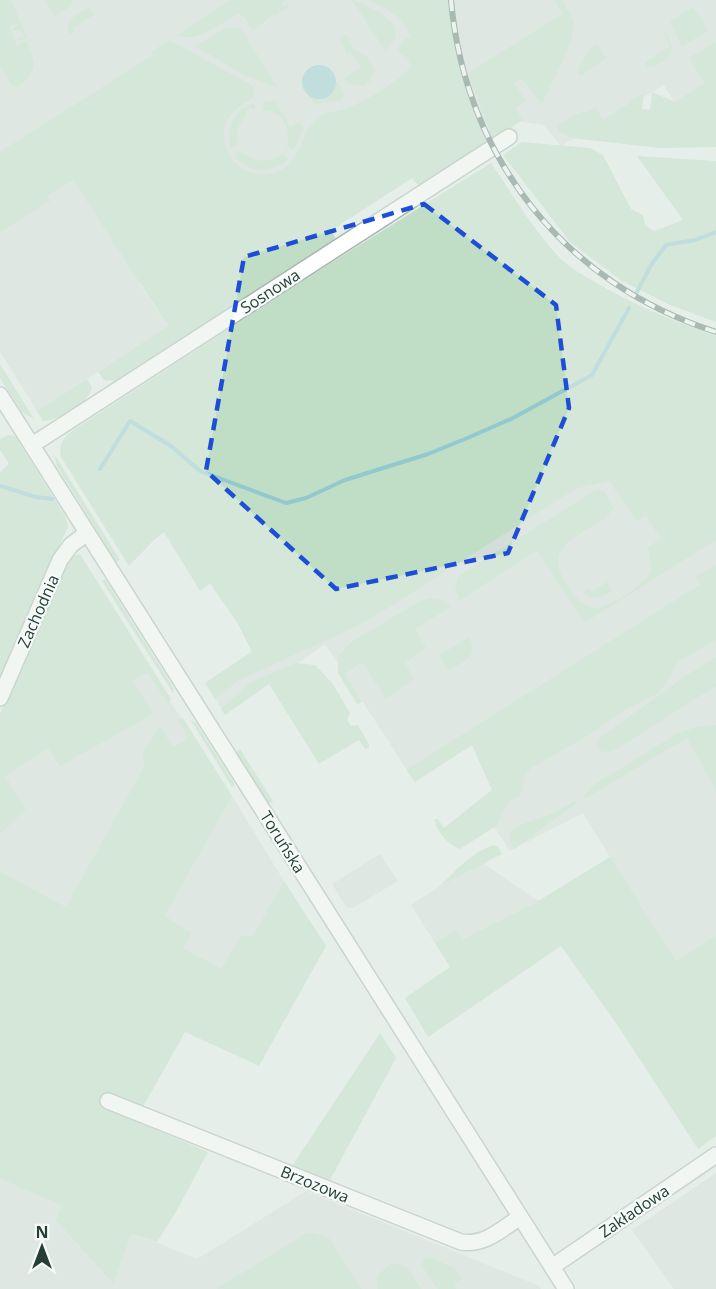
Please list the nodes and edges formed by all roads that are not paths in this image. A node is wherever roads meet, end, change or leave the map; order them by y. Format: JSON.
{"nodes":[{"id":1,"x":509,"y":137,"type":"dead end"},
{"id":2,"x":0,"y":395,"type":"edge"},
{"id":3,"x":32,"y":445,"type":"junction"},
{"id":4,"x":87,"y":533,"type":"junction"},
{"id":5,"x":0,"y":698,"type":"edge"},
{"id":6,"x":108,"y":1101,"type":"dead end"},
{"id":7,"x":716,"y":1155,"type":"edge"},
{"id":8,"x":520,"y":1216,"type":"junction"},
{"id":9,"x":552,"y":1267,"type":"junction"},
{"id":10,"x":566,"y":1289,"type":"edge"}],
"edges":[{"from":1,"to":3,"type":"street","name":"Sosnowa"},
{"from":2,"to":3,"type":"street","name":"Toruńska"},
{"from":3,"to":4,"type":"street","name":"Toruńska"},
{"from":4,"to":5,"type":"street","name":"Zachodnia"},
{"from":4,"to":8,"type":"street","name":"Toruńska"},
{"from":6,"to":8,"type":"street","name":"Brzozowa"},
{"from":7,"to":9,"type":"street","name":"Zakładowa"},
{"from":8,"to":9,"type":"street","name":"Toruńska"},
{"from":9,"to":10,"type":"street","name":"Toruńska"}]}
